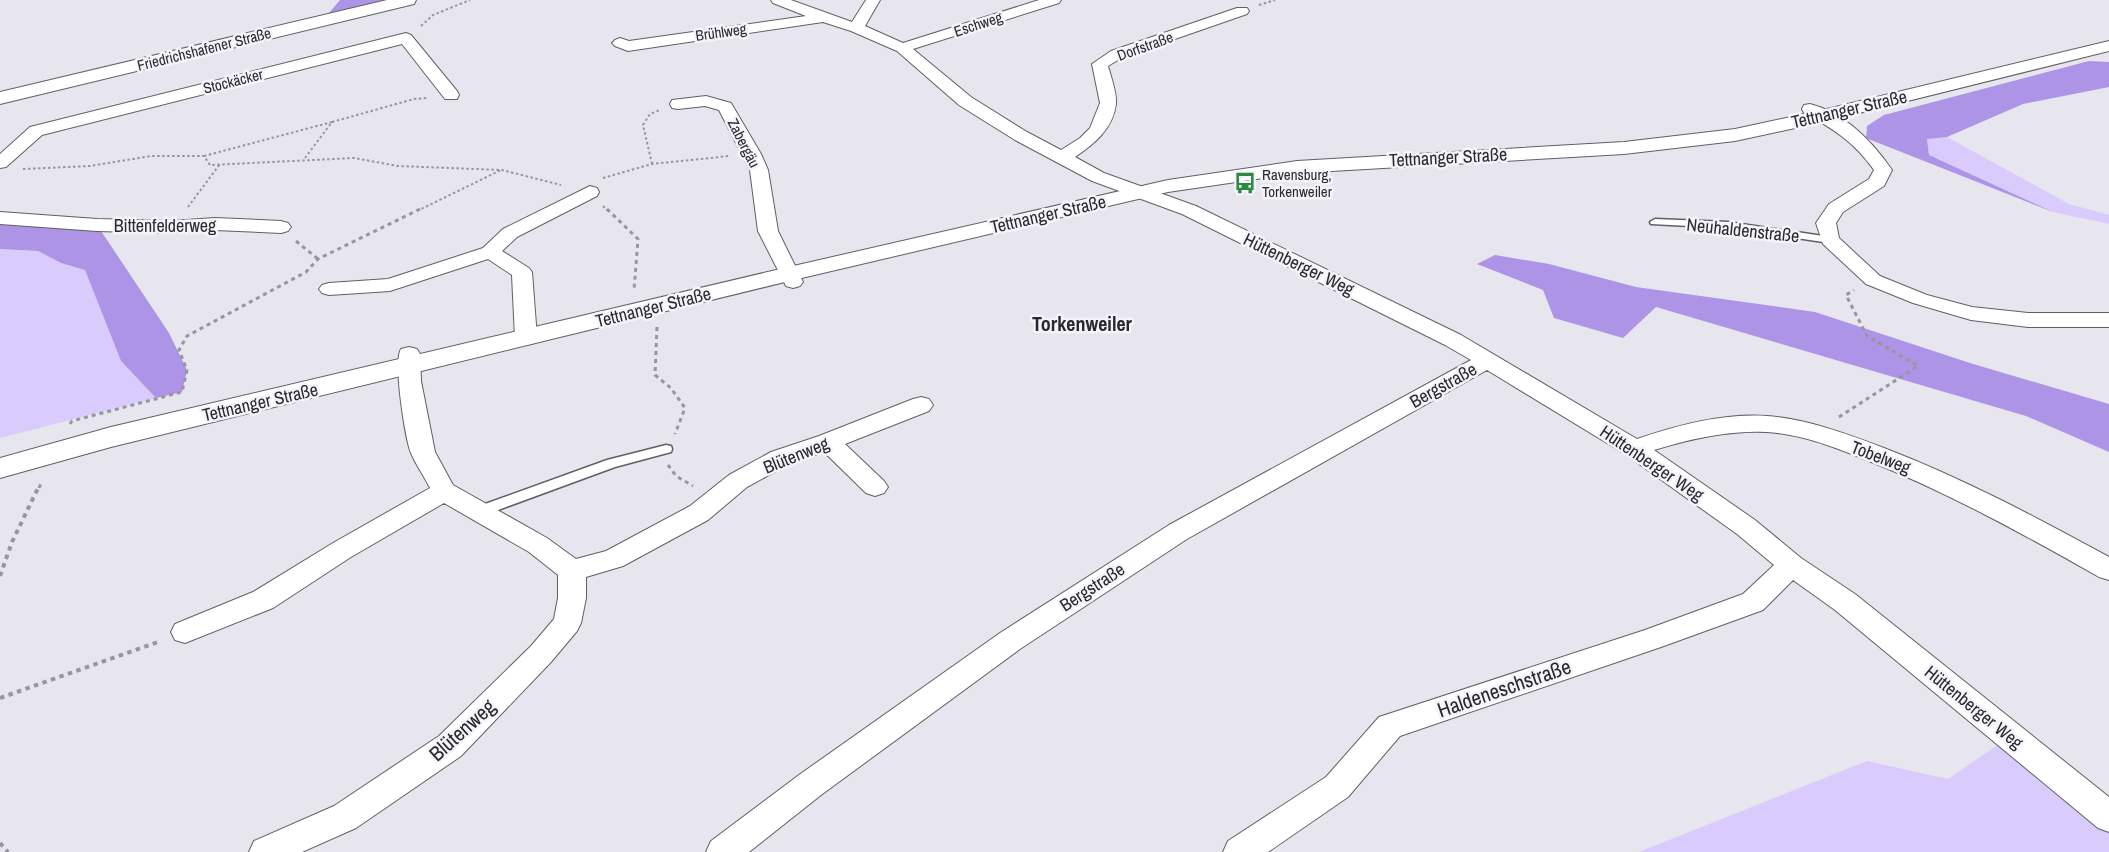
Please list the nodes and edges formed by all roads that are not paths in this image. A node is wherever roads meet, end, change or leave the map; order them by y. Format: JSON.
{"nodes":[{"id":1,"x":408,"y":0,"type":"edge"},
{"id":2,"x":778,"y":0,"type":"edge"},
{"id":3,"x":873,"y":0,"type":"edge"},
{"id":4,"x":1054,"y":0,"type":"edge"},
{"id":5,"x":1242,"y":11,"type":"dead end"},
{"id":6,"x":823,"y":18,"type":"junction"},
{"id":7,"x":856,"y":28,"type":"junction"},
{"id":8,"x":620,"y":43,"type":"dead end"},
{"id":9,"x":2109,"y":46,"type":"edge"},
{"id":10,"x":902,"y":48,"type":"junction"},
{"id":11,"x":451,"y":95,"type":"road end"},
{"id":12,"x":0,"y":98,"type":"edge"},
{"id":13,"x":678,"y":104,"type":"road end"},
{"id":14,"x":1816,"y":113,"type":"junction"},
{"id":15,"x":1062,"y":158,"type":"junction"},
{"id":16,"x":0,"y":163,"type":"edge"},
{"id":17,"x":590,"y":192,"type":"road end"},
{"id":18,"x":1141,"y":192,"type":"junction"},
{"id":19,"x":0,"y":218,"type":"edge"},
{"id":20,"x":1655,"y":222,"type":"dead end"},
{"id":21,"x":281,"y":227,"type":"road end"},
{"id":22,"x":1830,"y":240,"type":"junction"},
{"id":23,"x":490,"y":252,"type":"junction"},
{"id":24,"x":791,"y":278,"type":"junction"},
{"id":25,"x":329,"y":289,"type":"dead end"},
{"id":26,"x":2109,"y":320,"type":"edge"},
{"id":27,"x":526,"y":338,"type":"junction"},
{"id":28,"x":410,"y":360,"type":"junction"},
{"id":29,"x":1487,"y":361,"type":"junction"},
{"id":30,"x":921,"y":405,"type":"dead end"},
{"id":31,"x":828,"y":442,"type":"junction"},
{"id":32,"x":666,"y":448,"type":"road end"},
{"id":33,"x":1634,"y":448,"type":"junction"},
{"id":34,"x":0,"y":468,"type":"edge"},
{"id":35,"x":875,"y":487,"type":"dead end"},
{"id":36,"x":444,"y":491,"type":"junction"},
{"id":37,"x":478,"y":512,"type":"junction"},
{"id":38,"x":1792,"y":565,"type":"junction"},
{"id":39,"x":2109,"y":570,"type":"edge"},
{"id":40,"x":572,"y":571,"type":"junction"},
{"id":41,"x":185,"y":632,"type":"road end"},
{"id":42,"x":2109,"y":817,"type":"edge"},
{"id":43,"x":266,"y":852,"type":"edge"},
{"id":44,"x":723,"y":852,"type":"edge"},
{"id":45,"x":1240,"y":852,"type":"edge"}],
"edges":[{"from":1,"to":12,"type":"street","name":"Friedrichshafener Straße"},
{"from":2,"to":6,"type":"street"},
{"from":3,"to":7,"type":"street"},
{"from":4,"to":10,"type":"street","name":"Eschweg"},
{"from":5,"to":15,"type":"street","name":"Dorfstraße"},
{"from":6,"to":7,"type":"street"},
{"from":6,"to":8,"type":"street","name":"Brühlweg"},
{"from":7,"to":10,"type":"street"},
{"from":9,"to":14,"type":"street","name":"Tettnanger Straße"},
{"from":10,"to":15,"type":"street"},
{"from":11,"to":16,"type":"street","name":"Stockäcker"},
{"from":13,"to":24,"type":"street","name":"Zabergäu"},
{"from":14,"to":18,"type":"street","name":"Tettnanger Straße"},
{"from":14,"to":22,"type":"street","name":"Neuhaldenstraße"},
{"from":15,"to":18,"type":"street"},
{"from":17,"to":23,"type":"street"},
{"from":18,"to":24,"type":"street","name":"Tettnanger Straße"},
{"from":18,"to":29,"type":"street","name":"Hüttenberger Weg"},
{"from":19,"to":21,"type":"street","name":"Bittenfelderweg"},
{"from":20,"to":22,"type":"lane","name":"Neuhaldenstraße"},
{"from":22,"to":26,"type":"street"},
{"from":23,"to":25,"type":"street"},
{"from":23,"to":27,"type":"street"},
{"from":24,"to":27,"type":"street","name":"Tettnanger Straße"},
{"from":27,"to":28,"type":"street","name":"Tettnanger Straße"},
{"from":28,"to":34,"type":"street","name":"Tettnanger Straße"},
{"from":28,"to":36,"type":"street"},
{"from":29,"to":33,"type":"street","name":"Hüttenberger Weg"},
{"from":29,"to":44,"type":"street","name":"Bergstraße"},
{"from":30,"to":31,"type":"street","name":"Blütenweg"},
{"from":31,"to":35,"type":"street"},
{"from":31,"to":40,"type":"street","name":"Blütenweg"},
{"from":32,"to":37,"type":"lane"},
{"from":33,"to":38,"type":"street","name":"Hüttenberger Weg"},
{"from":33,"to":39,"type":"street","name":"Tobelweg"},
{"from":36,"to":37,"type":"street"},
{"from":36,"to":41,"type":"street"},
{"from":37,"to":40,"type":"street"},
{"from":38,"to":42,"type":"street","name":"Hüttenberger Weg"},
{"from":38,"to":45,"type":"street","name":"Haldeneschstraße"},
{"from":40,"to":43,"type":"street","name":"Blütenweg"}]}
